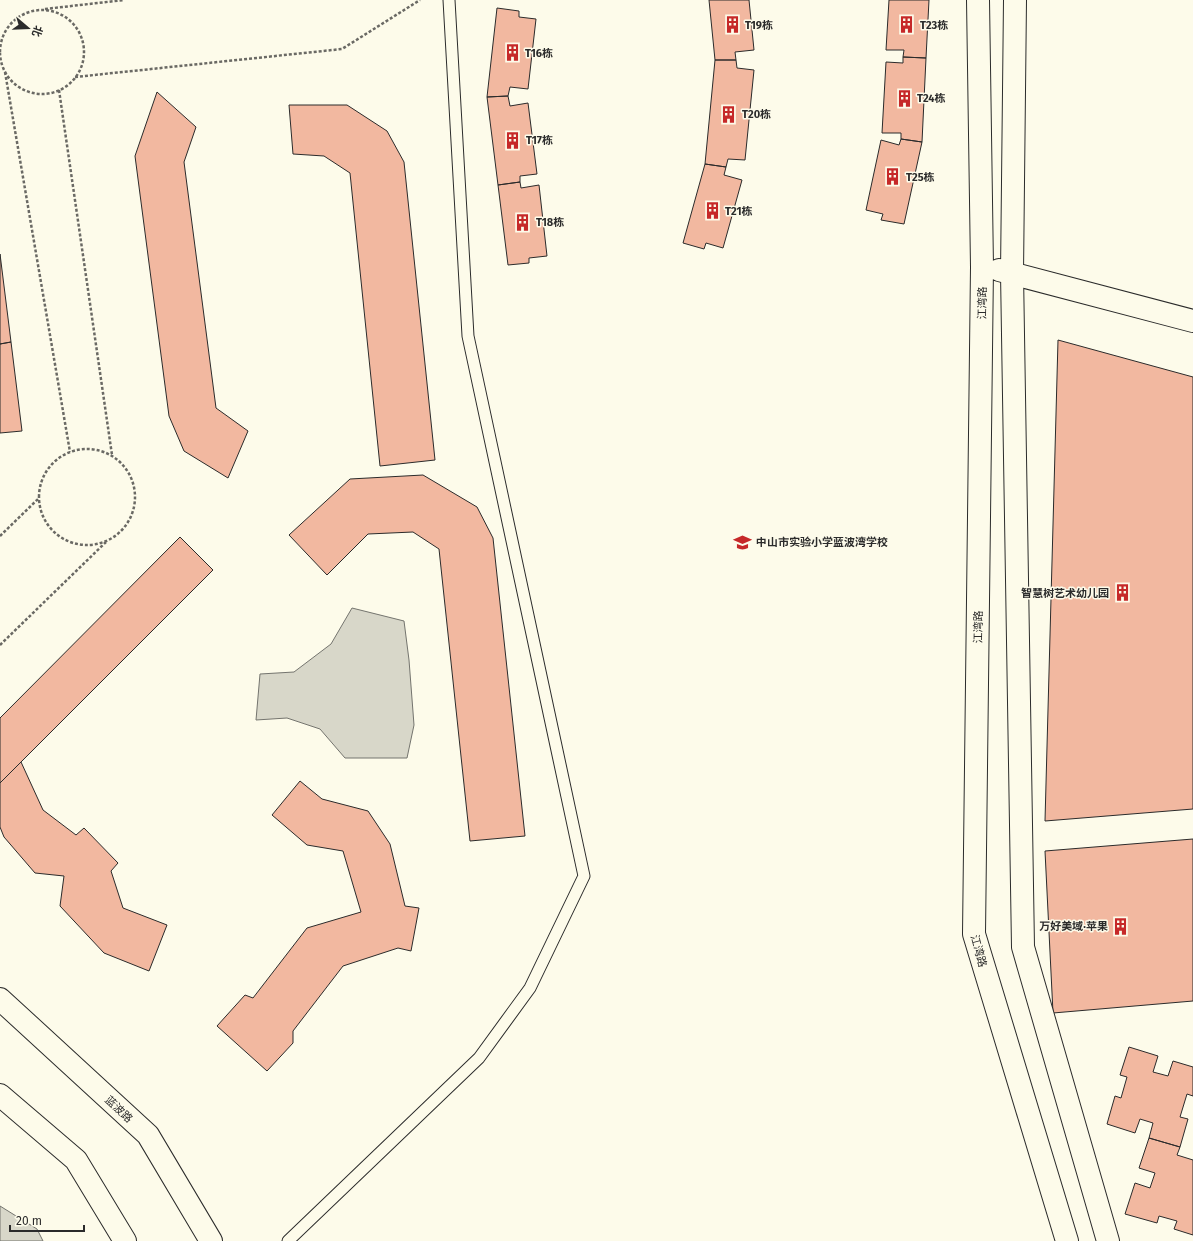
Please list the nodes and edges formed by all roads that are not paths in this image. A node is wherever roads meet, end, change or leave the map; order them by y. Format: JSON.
{"nodes":[{"id":1,"x":449,"y":0,"type":"edge"},
{"id":2,"x":978,"y":0,"type":"edge"},
{"id":3,"x":1015,"y":0,"type":"edge"},
{"id":4,"x":982,"y":267,"type":"junction"},
{"id":5,"x":1012,"y":273,"type":"junction"},
{"id":6,"x":1193,"y":321,"type":"edge"},
{"id":7,"x":0,"y":999,"type":"edge"},
{"id":8,"x":0,"y":1095,"type":"edge"},
{"id":9,"x":125,"y":1241,"type":"edge"},
{"id":10,"x":210,"y":1241,"type":"edge"},
{"id":11,"x":288,"y":1241,"type":"edge"},
{"id":12,"x":1067,"y":1241,"type":"edge"},
{"id":13,"x":1108,"y":1241,"type":"edge"}],
"edges":[{"from":1,"to":11,"type":"lane"},
{"from":2,"to":4,"type":"street","name":"江湾路"},
{"from":3,"to":5,"type":"street"},
{"from":4,"to":5,"type":"street"},
{"from":4,"to":12,"type":"street","name":"江湾路"},
{"from":5,"to":6,"type":"street"},
{"from":5,"to":13,"type":"street"},
{"from":7,"to":10,"type":"street","name":"蓝波路"},
{"from":8,"to":9,"type":"street"}]}
